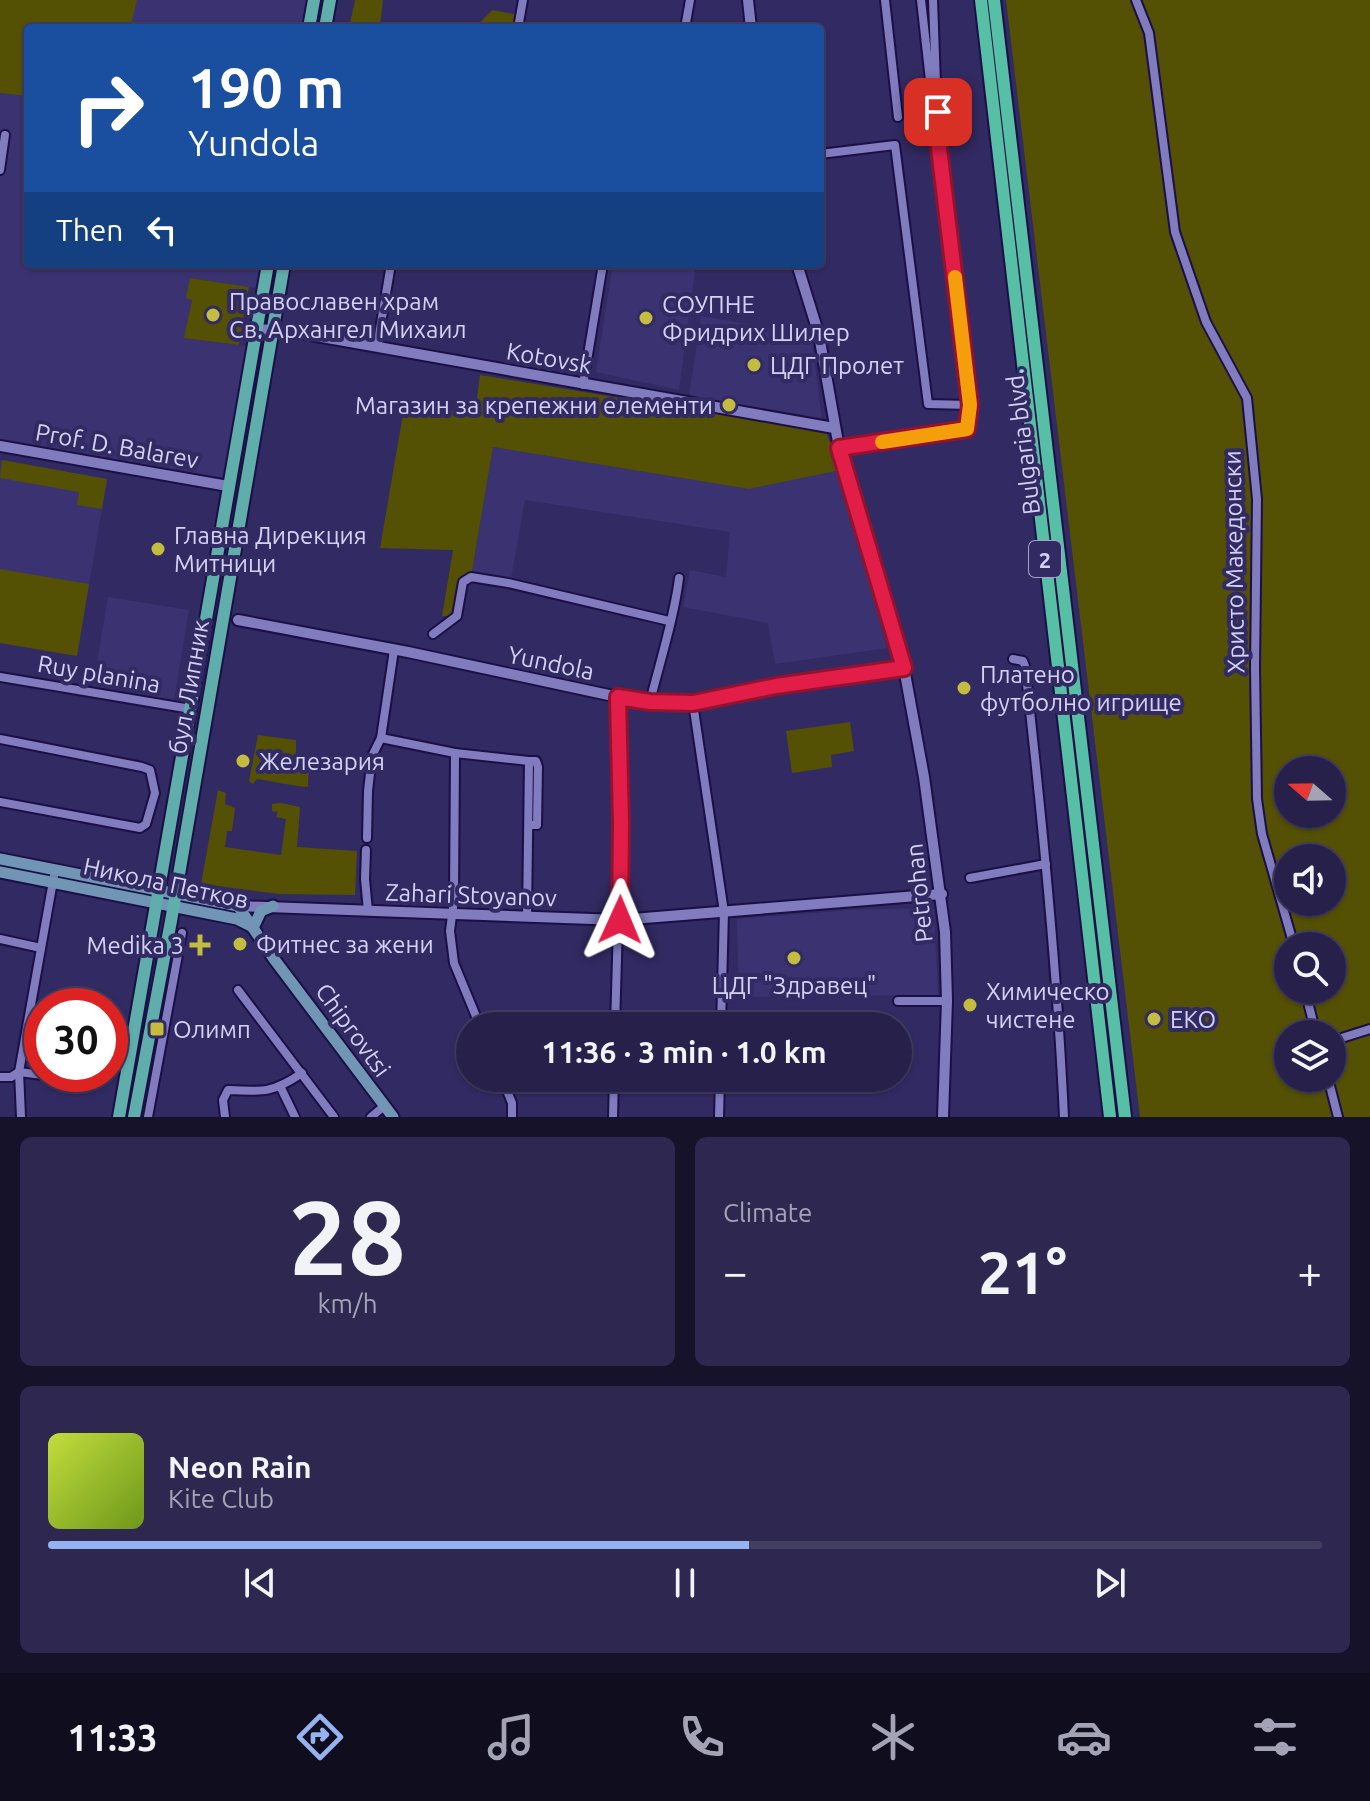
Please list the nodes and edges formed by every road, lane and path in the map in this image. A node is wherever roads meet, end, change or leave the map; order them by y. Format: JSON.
{"nodes":[{"id":1,"x":314,"y":0,"type":"edge"},
{"id":2,"x":330,"y":0,"type":"edge"},
{"id":3,"x":523,"y":0,"type":"edge"},
{"id":4,"x":690,"y":0,"type":"edge"},
{"id":5,"x":748,"y":0,"type":"edge"},
{"id":6,"x":885,"y":0,"type":"edge"},
{"id":7,"x":921,"y":0,"type":"edge"},
{"id":8,"x":933,"y":0,"type":"edge"},
{"id":9,"x":981,"y":0,"type":"edge"},
{"id":10,"x":994,"y":0,"type":"edge"},
{"id":11,"x":1136,"y":0,"type":"edge"},
{"id":12,"x":310,"y":24,"type":"edge"},
{"id":13,"x":326,"y":24,"type":"edge"},
{"id":14,"x":519,"y":24,"type":"edge"},
{"id":15,"x":686,"y":24,"type":"edge"},
{"id":16,"x":751,"y":24,"type":"edge"},
{"id":17,"x":898,"y":117,"type":"dead end"},
{"id":18,"x":5,"y":135,"type":"dead end"},
{"id":19,"x":938,"y":140,"type":"junction"},
{"id":20,"x":824,"y":154,"type":"edge"},
{"id":21,"x":0,"y":170,"type":"edge"},
{"id":22,"x":267,"y":268,"type":"edge"},
{"id":23,"x":283,"y":268,"type":"edge"},
{"id":24,"x":390,"y":268,"type":"edge"},
{"id":25,"x":602,"y":268,"type":"edge"},
{"id":26,"x":798,"y":268,"type":"edge"},
{"id":27,"x":256,"y":329,"type":"junction"},
{"id":28,"x":272,"y":329,"type":"junction"},
{"id":29,"x":377,"y":347,"type":"junction"},
{"id":30,"x":583,"y":385,"type":"junction"},
{"id":31,"x":970,"y":405,"type":"junction"},
{"id":32,"x":834,"y":428,"type":"junction"},
{"id":33,"x":0,"y":446,"type":"edge"},
{"id":34,"x":839,"y":448,"type":"junction"},
{"id":35,"x":228,"y":486,"type":"junction"},
{"id":36,"x":679,"y":578,"type":"dead end"},
{"id":37,"x":225,"y":607,"type":"junction"},
{"id":38,"x":238,"y":620,"type":"junction"},
{"id":39,"x":669,"y":621,"type":"junction"},
{"id":40,"x":222,"y":628,"type":"junction"},
{"id":41,"x":433,"y":634,"type":"dead end"},
{"id":42,"x":394,"y":650,"type":"junction"},
{"id":43,"x":1013,"y":659,"type":"dead end"},
{"id":44,"x":904,"y":668,"type":"junction"},
{"id":45,"x":0,"y":677,"type":"edge"},
{"id":46,"x":618,"y":697,"type":"junction"},
{"id":47,"x":650,"y":702,"type":"junction"},
{"id":48,"x":693,"y":703,"type":"junction"},
{"id":49,"x":191,"y":709,"type":"junction"},
{"id":50,"x":381,"y":738,"type":"junction"},
{"id":51,"x":0,"y":739,"type":"edge"},
{"id":52,"x":455,"y":753,"type":"junction"},
{"id":53,"x":0,"y":802,"type":"edge"},
{"id":54,"x":367,"y":838,"type":"dead end"},
{"id":55,"x":366,"y":850,"type":"dead end"},
{"id":56,"x":0,"y":859,"type":"edge"},
{"id":57,"x":1046,"y":864,"type":"junction"},
{"id":58,"x":55,"y":870,"type":"junction"},
{"id":59,"x":0,"y":872,"type":"edge"},
{"id":60,"x":970,"y":878,"type":"dead end"},
{"id":61,"x":52,"y":883,"type":"junction"},
{"id":62,"x":942,"y":894,"type":"junction"},
{"id":63,"x":157,"y":897,"type":"junction"},
{"id":64,"x":174,"y":900,"type":"junction"},
{"id":65,"x":238,"y":906,"type":"junction"},
{"id":66,"x":273,"y":906,"type":"junction"},
{"id":67,"x":368,"y":911,"type":"junction"},
{"id":68,"x":724,"y":912,"type":"junction"},
{"id":69,"x":452,"y":915,"type":"junction"},
{"id":70,"x":527,"y":917,"type":"junction"},
{"id":71,"x":620,"y":920,"type":"junction"},
{"id":72,"x":253,"y":928,"type":"junction"},
{"id":73,"x":1290,"y":932,"type":"edge"},
{"id":74,"x":182,"y":933,"type":"dead end"},
{"id":75,"x":0,"y":939,"type":"edge"},
{"id":76,"x":41,"y":948,"type":"junction"},
{"id":77,"x":238,"y":990,"type":"dead end"},
{"id":78,"x":898,"y":1001,"type":"dead end"},
{"id":79,"x":947,"y":1001,"type":"junction"},
{"id":80,"x":474,"y":1012,"type":"edge"},
{"id":81,"x":616,"y":1012,"type":"edge"},
{"id":82,"x":721,"y":1012,"type":"edge"},
{"id":83,"x":1370,"y":1029,"type":"edge"},
{"id":84,"x":1346,"y":1037,"type":"edge"},
{"id":85,"x":19,"y":1072,"type":"junction"},
{"id":86,"x":24,"y":1073,"type":"edge"},
{"id":87,"x":302,"y":1073,"type":"junction"},
{"id":88,"x":0,"y":1077,"type":"edge"},
{"id":89,"x":281,"y":1088,"type":"junction"},
{"id":90,"x":508,"y":1092,"type":"edge"},
{"id":91,"x":614,"y":1092,"type":"edge"},
{"id":92,"x":720,"y":1092,"type":"edge"},
{"id":93,"x":1332,"y":1092,"type":"edge"},
{"id":94,"x":383,"y":1107,"type":"junction"},
{"id":95,"x":21,"y":1117,"type":"edge"},
{"id":96,"x":119,"y":1117,"type":"edge"},
{"id":97,"x":134,"y":1117,"type":"edge"},
{"id":98,"x":148,"y":1117,"type":"edge"},
{"id":99,"x":225,"y":1117,"type":"edge"},
{"id":100,"x":295,"y":1117,"type":"edge"},
{"id":101,"x":334,"y":1117,"type":"edge"},
{"id":102,"x":371,"y":1117,"type":"edge"},
{"id":103,"x":393,"y":1117,"type":"edge"},
{"id":104,"x":512,"y":1117,"type":"edge"},
{"id":105,"x":613,"y":1117,"type":"edge"},
{"id":106,"x":719,"y":1117,"type":"edge"},
{"id":107,"x":943,"y":1117,"type":"edge"},
{"id":108,"x":1064,"y":1117,"type":"edge"},
{"id":109,"x":1110,"y":1117,"type":"edge"},
{"id":110,"x":1125,"y":1117,"type":"edge"},
{"id":111,"x":1338,"y":1117,"type":"edge"}],
"edges":[{"from":1,"to":12,"type":"main road"},
{"from":2,"to":13,"type":"main road"},
{"from":3,"to":14,"type":"street"},
{"from":4,"to":15,"type":"street"},
{"from":5,"to":16,"type":"street"},
{"from":6,"to":17,"type":"street"},
{"from":7,"to":19,"type":"street"},
{"from":8,"to":19,"type":"street"},
{"from":9,"to":109,"type":"highway","name":"Bulgaria blvd.","number":"2"},
{"from":10,"to":110,"type":"highway","name":"Bulgaria blvd.","number":"2"},
{"from":11,"to":73,"type":"street","name":"Христо Македонски"},
{"from":18,"to":21,"type":"street"},
{"from":19,"to":31,"type":"street"},
{"from":20,"to":31,"type":"street"},
{"from":22,"to":27,"type":"main road","name":"бул. Липник"},
{"from":23,"to":28,"type":"main road","name":"бул. Липник"},
{"from":24,"to":29,"type":"street"},
{"from":25,"to":30,"type":"street"},
{"from":26,"to":32,"type":"street","name":"Petrohan"},
{"from":27,"to":28,"type":"street","name":"Kotovsk"},
{"from":27,"to":35,"type":"main road","name":"бул. Липник"},
{"from":28,"to":29,"type":"street","name":"Kotovsk"},
{"from":28,"to":37,"type":"main road","name":"бул. Липник"},
{"from":29,"to":30,"type":"street","name":"Kotovsk"},
{"from":30,"to":32,"type":"street","name":"Kotovsk"},
{"from":31,"to":34,"type":"street"},
{"from":32,"to":34,"type":"street","name":"Petrohan"},
{"from":33,"to":35,"type":"street","name":"Prof. D. Balarev"},
{"from":34,"to":44,"type":"street","name":"Petrohan"},
{"from":35,"to":49,"type":"main road","name":"бул. Липник"},
{"from":36,"to":39,"type":"street"},
{"from":37,"to":38,"type":"street"},
{"from":37,"to":40,"type":"main road","name":"бул. Липник"},
{"from":38,"to":40,"type":"street"},
{"from":38,"to":42,"type":"street","name":"Yundola"},
{"from":39,"to":41,"type":"street"},
{"from":39,"to":47,"type":"street"},
{"from":40,"to":64,"type":"main road","name":"бул. Липник"},
{"from":42,"to":46,"type":"street","name":"Yundola"},
{"from":42,"to":50,"type":"street"},
{"from":43,"to":57,"type":"street"},
{"from":44,"to":48,"type":"street","name":"Yundola"},
{"from":44,"to":62,"type":"street","name":"Petrohan"},
{"from":45,"to":49,"type":"street","name":"Ruy planina"},
{"from":46,"to":47,"type":"street","name":"Yundola"},
{"from":46,"to":71,"type":"street"},
{"from":47,"to":48,"type":"street","name":"Yundola"},
{"from":48,"to":68,"type":"street"},
{"from":49,"to":63,"type":"main road","name":"бул. Липник"},
{"from":50,"to":52,"type":"street"},
{"from":50,"to":54,"type":"street"},
{"from":51,"to":53,"type":"street"},
{"from":52,"to":69,"type":"street"},
{"from":52,"to":70,"type":"street"},
{"from":55,"to":67,"type":"street"},
{"from":56,"to":58,"type":"main road","name":"Никола Петков"},
{"from":57,"to":60,"type":"street"},
{"from":57,"to":108,"type":"street"},
{"from":58,"to":61,"type":"street"},
{"from":58,"to":63,"type":"main road","name":"Никола Петков"},
{"from":59,"to":61,"type":"main road","name":"Никола Петков"},
{"from":61,"to":63,"type":"main road","name":"Никола Петков"},
{"from":61,"to":76,"type":"street"},
{"from":62,"to":68,"type":"street","name":"Zahari Stoyanov"},
{"from":62,"to":79,"type":"street","name":"Petrohan"},
{"from":63,"to":64,"type":"main road","name":"Никола Петков"},
{"from":63,"to":96,"type":"main road","name":"бул. Липник"},
{"from":64,"to":65,"type":"main road","name":"Никола Петков"},
{"from":64,"to":72,"type":"main road","name":"Никола Петков"},
{"from":64,"to":97,"type":"main road","name":"бул. Липник"},
{"from":65,"to":66,"type":"street","name":"Zahari Stoyanov"},
{"from":65,"to":72,"type":"main road","name":"Никола Петков"},
{"from":66,"to":67,"type":"street","name":"Zahari Stoyanov"},
{"from":66,"to":72,"type":"main road"},
{"from":67,"to":69,"type":"street","name":"Zahari Stoyanov"},
{"from":68,"to":71,"type":"street","name":"Zahari Stoyanov"},
{"from":68,"to":82,"type":"street"},
{"from":69,"to":70,"type":"street","name":"Zahari Stoyanov"},
{"from":69,"to":80,"type":"street"},
{"from":70,"to":71,"type":"street","name":"Zahari Stoyanov"},
{"from":71,"to":81,"type":"street"},
{"from":72,"to":94,"type":"main road","name":"Chiprovtsi"},
{"from":74,"to":98,"type":"street"},
{"from":75,"to":76,"type":"street"},
{"from":76,"to":85,"type":"street"},
{"from":77,"to":87,"type":"street"},
{"from":78,"to":79,"type":"street"},
{"from":79,"to":107,"type":"street","name":"Petrohan"},
{"from":83,"to":84,"type":"street"},
{"from":85,"to":86,"type":"street"},
{"from":85,"to":88,"type":"street"},
{"from":85,"to":95,"type":"street"},
{"from":87,"to":89,"type":"street"},
{"from":87,"to":101,"type":"street"},
{"from":89,"to":99,"type":"street"},
{"from":89,"to":100,"type":"street"},
{"from":90,"to":104,"type":"street"},
{"from":91,"to":105,"type":"street"},
{"from":92,"to":106,"type":"street"},
{"from":93,"to":111,"type":"street"},
{"from":94,"to":102,"type":"street"},
{"from":94,"to":103,"type":"main road","name":"Chiprovtsi"}]}
